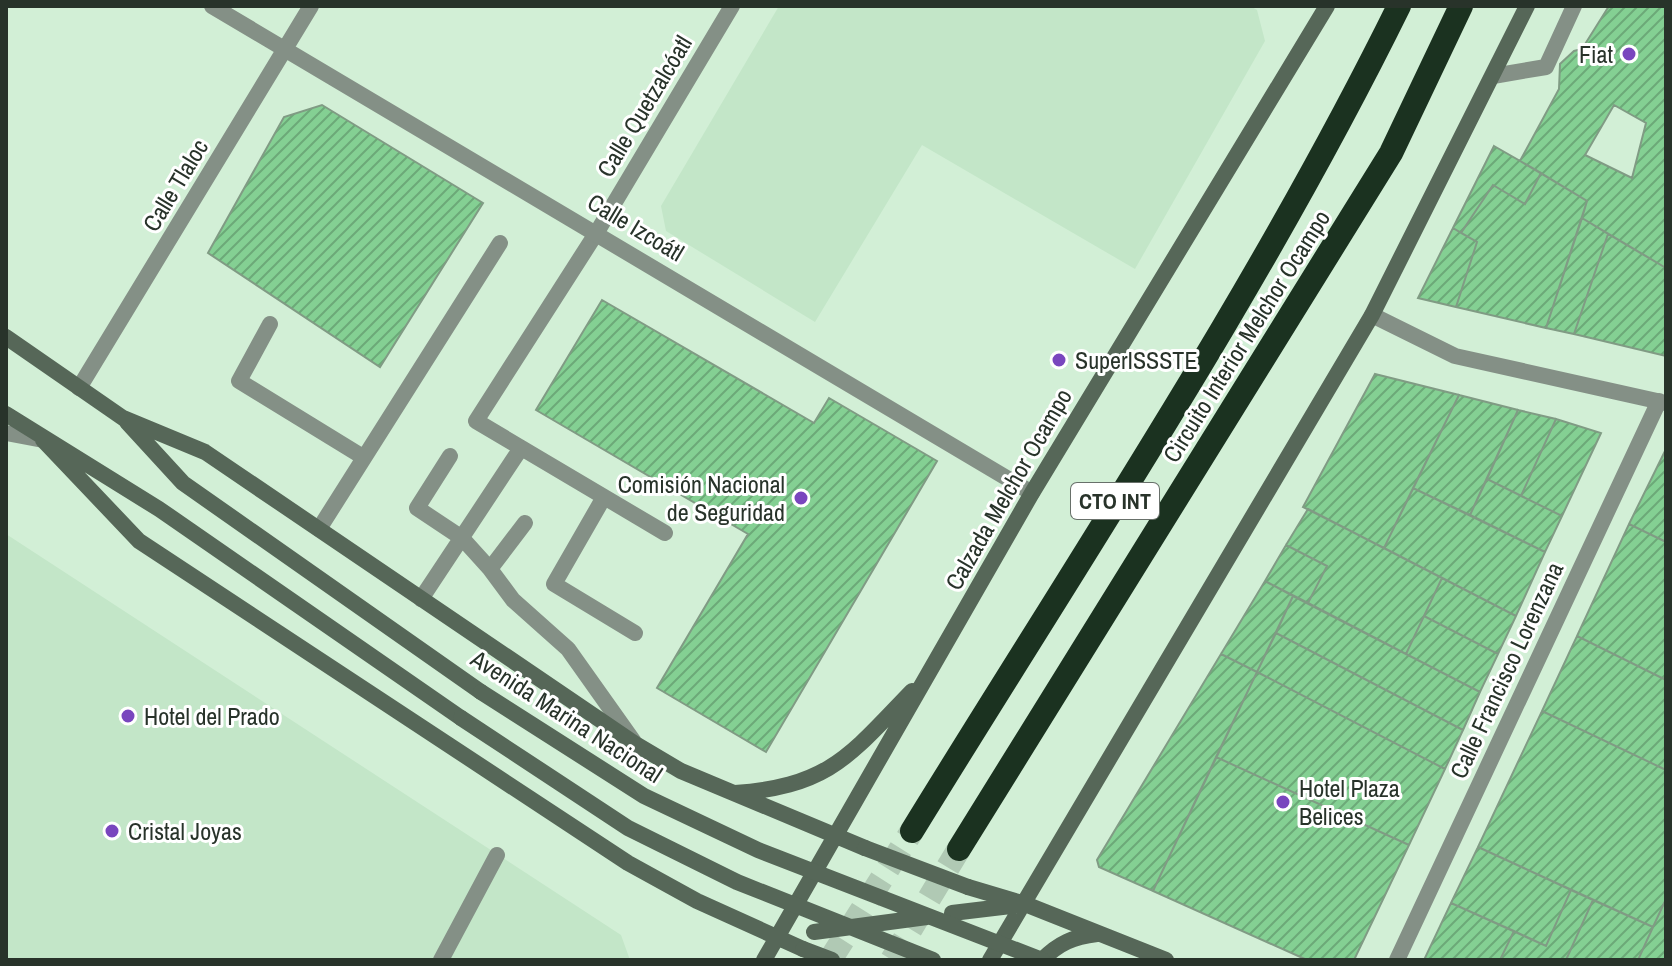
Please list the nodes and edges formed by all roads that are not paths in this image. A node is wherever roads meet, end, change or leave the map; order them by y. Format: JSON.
{"nodes":[{"id":1,"x":212,"y":6,"type":"edge"},
{"id":2,"x":311,"y":6,"type":"edge"},
{"id":3,"x":732,"y":6,"type":"edge"},
{"id":4,"x":1399,"y":6,"type":"edge"},
{"id":5,"x":1461,"y":6,"type":"edge"},
{"id":6,"x":1527,"y":6,"type":"edge"},
{"id":7,"x":1574,"y":6,"type":"edge"},
{"id":8,"x":1322,"y":8,"type":"edge"},
{"id":9,"x":286,"y":49,"type":"junction"},
{"id":10,"x":1493,"y":76,"type":"junction"},
{"id":11,"x":597,"y":232,"type":"junction"},
{"id":12,"x":500,"y":243,"type":"dead end"},
{"id":13,"x":1372,"y":315,"type":"junction"},
{"id":14,"x":270,"y":324,"type":"dead end"},
{"id":15,"x":6,"y":337,"type":"edge"},
{"id":16,"x":79,"y":388,"type":"junction"},
{"id":17,"x":1662,"y":402,"type":"edge"},
{"id":18,"x":6,"y":414,"type":"edge"},
{"id":19,"x":123,"y":418,"type":"junction"},
{"id":20,"x":6,"y":433,"type":"edge"},
{"id":21,"x":43,"y":440,"type":"junction"},
{"id":22,"x":521,"y":448,"type":"junction"},
{"id":23,"x":450,"y":456,"type":"dead end"},
{"id":24,"x":363,"y":457,"type":"junction"},
{"id":25,"x":1032,"y":493,"type":"junction"},
{"id":26,"x":604,"y":497,"type":"junction"},
{"id":27,"x":525,"y":523,"type":"dead end"},
{"id":28,"x":319,"y":529,"type":"junction"},
{"id":29,"x":665,"y":533,"type":"dead end"},
{"id":30,"x":462,"y":538,"type":"junction"},
{"id":31,"x":490,"y":569,"type":"junction"},
{"id":32,"x":421,"y":599,"type":"junction"},
{"id":33,"x":635,"y":633,"type":"dead end"},
{"id":34,"x":929,"y":672,"type":"junction"},
{"id":35,"x":637,"y":745,"type":"junction"},
{"id":36,"x":731,"y":793,"type":"junction"},
{"id":37,"x":912,"y":831,"type":"tunnel mouth"},
{"id":38,"x":837,"y":835,"type":"junction"},
{"id":39,"x":959,"y":849,"type":"tunnel mouth"},
{"id":40,"x":497,"y":855,"type":"dead end"},
{"id":41,"x":1025,"y":904,"type":"junction"},
{"id":42,"x":1099,"y":933,"type":"junction"},
{"id":43,"x":777,"y":937,"type":"junction"},
{"id":44,"x":441,"y":960,"type":"edge"},
{"id":45,"x":764,"y":960,"type":"edge"},
{"id":46,"x":832,"y":960,"type":"edge"},
{"id":47,"x":933,"y":960,"type":"edge"},
{"id":48,"x":990,"y":960,"type":"edge"},
{"id":49,"x":1042,"y":960,"type":"edge"},
{"id":50,"x":1166,"y":960,"type":"edge"},
{"id":51,"x":1397,"y":960,"type":"edge"}],
"edges":[{"from":1,"to":9,"type":"street","name":"Calle Izcoátl"},
{"from":2,"to":9,"type":"street","name":"Calle Tlaloc"},
{"from":3,"to":11,"type":"street","name":"Calle Quetzalcóatl"},
{"from":4,"to":37,"type":"highway","name":"Circuito Interior Melchor Ocampo","number":"CTO INT"},
{"from":5,"to":39,"type":"highway","name":"Circuito Interior Melchor Ocampo","number":"CTO INT"},
{"from":6,"to":10,"type":"main road"},
{"from":7,"to":10,"type":"street"},
{"from":8,"to":25,"type":"main road","name":"Calzada Melchor Ocampo","number":"CTO INT"},
{"from":9,"to":11,"type":"street","name":"Calle Izcoátl"},
{"from":9,"to":16,"type":"street","name":"Calle Tlaloc"},
{"from":10,"to":13,"type":"main road"},
{"from":11,"to":22,"type":"street","name":"Calle Quetzalcóatl"},
{"from":11,"to":25,"type":"street","name":"Calle Izcoátl"},
{"from":12,"to":24,"type":"street"},
{"from":13,"to":17,"type":"street"},
{"from":13,"to":41,"type":"main road"},
{"from":14,"to":24,"type":"street"},
{"from":15,"to":16,"type":"main road","name":"Avenida Marina Nacional"},
{"from":16,"to":19,"type":"main road","name":"Avenida Marina Nacional"},
{"from":17,"to":51,"type":"street","name":"Calle Francisco Lorenzana"},
{"from":18,"to":21,"type":"main road"},
{"from":19,"to":28,"type":"main road","name":"Avenida Marina Nacional"},
{"from":19,"to":49,"type":"main road","name":"Avenida Marina Nacional","bridge":true},
{"from":20,"to":21,"type":"street"},
{"from":21,"to":43,"type":"main road"},
{"from":21,"to":47,"type":"main road","bridge":true},
{"from":22,"to":26,"type":"street"},
{"from":22,"to":30,"type":"street"},
{"from":23,"to":30,"type":"street"},
{"from":24,"to":28,"type":"street"},
{"from":25,"to":34,"type":"main road","name":"Calzada Melchor Ocampo","number":"CTO INT"},
{"from":26,"to":29,"type":"street"},
{"from":26,"to":33,"type":"street"},
{"from":27,"to":31,"type":"street"},
{"from":28,"to":32,"type":"main road","name":"Avenida Marina Nacional"},
{"from":30,"to":31,"type":"street"},
{"from":30,"to":32,"type":"street"},
{"from":31,"to":35,"type":"street"},
{"from":32,"to":35,"type":"main road","name":"Avenida Marina Nacional"},
{"from":34,"to":36,"type":"main road"},
{"from":34,"to":38,"type":"main road","name":"Calzada Melchor Ocampo","number":"CTO INT"},
{"from":35,"to":36,"type":"main road","name":"Avenida Marina Nacional"},
{"from":36,"to":38,"type":"main road","name":"Avenida Marina Nacional"},
{"from":38,"to":41,"type":"main road","name":"Avenida Marina Nacional","bridge":true},
{"from":38,"to":43,"type":"main road","name":"Calzada Melchor Ocampo","number":"CTO INT"},
{"from":40,"to":44,"type":"street"},
{"from":41,"to":42,"type":"main road","name":"Avenida Marina Nacional"},
{"from":41,"to":43,"type":"main road","bridge":true},
{"from":41,"to":48,"type":"main road"},
{"from":42,"to":49,"type":"main road"},
{"from":42,"to":50,"type":"main road","name":"Avenida Marina Nacional"},
{"from":43,"to":45,"type":"main road","name":"Calzada Melchor Ocampo","number":"CTO INT"},
{"from":43,"to":46,"type":"main road","bridge":true}]}
